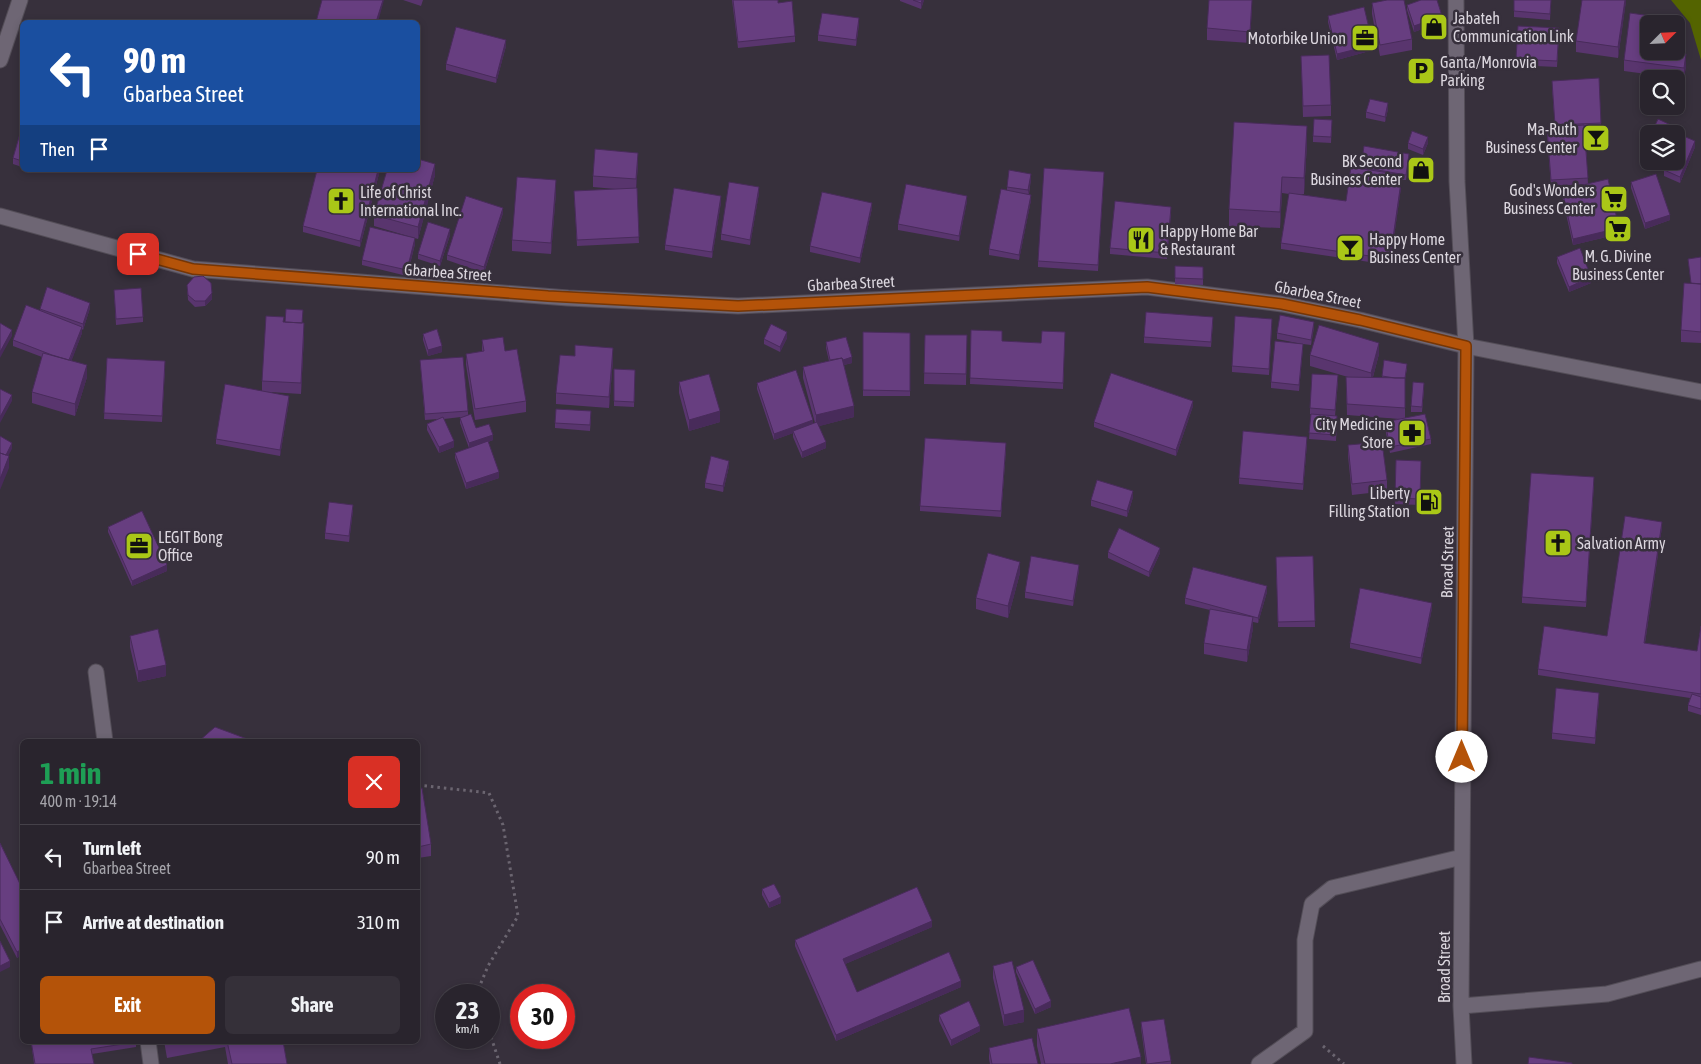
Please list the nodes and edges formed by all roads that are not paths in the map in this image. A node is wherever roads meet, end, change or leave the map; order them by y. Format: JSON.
{"nodes":[{"id":1,"x":20,"y":0,"type":"edge"},
{"id":2,"x":1456,"y":0,"type":"edge"},
{"id":3,"x":0,"y":60,"type":"edge"},
{"id":4,"x":0,"y":216,"type":"edge"},
{"id":5,"x":1466,"y":346,"type":"junction"},
{"id":6,"x":1701,"y":392,"type":"edge"},
{"id":7,"x":96,"y":672,"type":"dead end"},
{"id":8,"x":105,"y":739,"type":"edge"},
{"id":9,"x":1462,"y":857,"type":"junction"},
{"id":10,"x":1701,"y":969,"type":"edge"},
{"id":11,"x":1461,"y":1006,"type":"junction"},
{"id":12,"x":149,"y":1044,"type":"edge"},
{"id":13,"x":152,"y":1064,"type":"edge"},
{"id":14,"x":1259,"y":1064,"type":"edge"},
{"id":15,"x":1464,"y":1064,"type":"edge"}],
"edges":[{"from":1,"to":3,"type":"street"},
{"from":2,"to":5,"type":"street","name":"Broad Street"},
{"from":4,"to":5,"type":"street","name":"Gbarbea Street"},
{"from":5,"to":6,"type":"street","name":"Gbarbea Street"},
{"from":5,"to":9,"type":"street","name":"Broad Street"},
{"from":7,"to":8,"type":"street"},
{"from":9,"to":11,"type":"street","name":"Broad Street"},
{"from":9,"to":14,"type":"street"},
{"from":10,"to":11,"type":"street"},
{"from":11,"to":15,"type":"street","name":"Broad Street"},
{"from":12,"to":13,"type":"street"}]}
